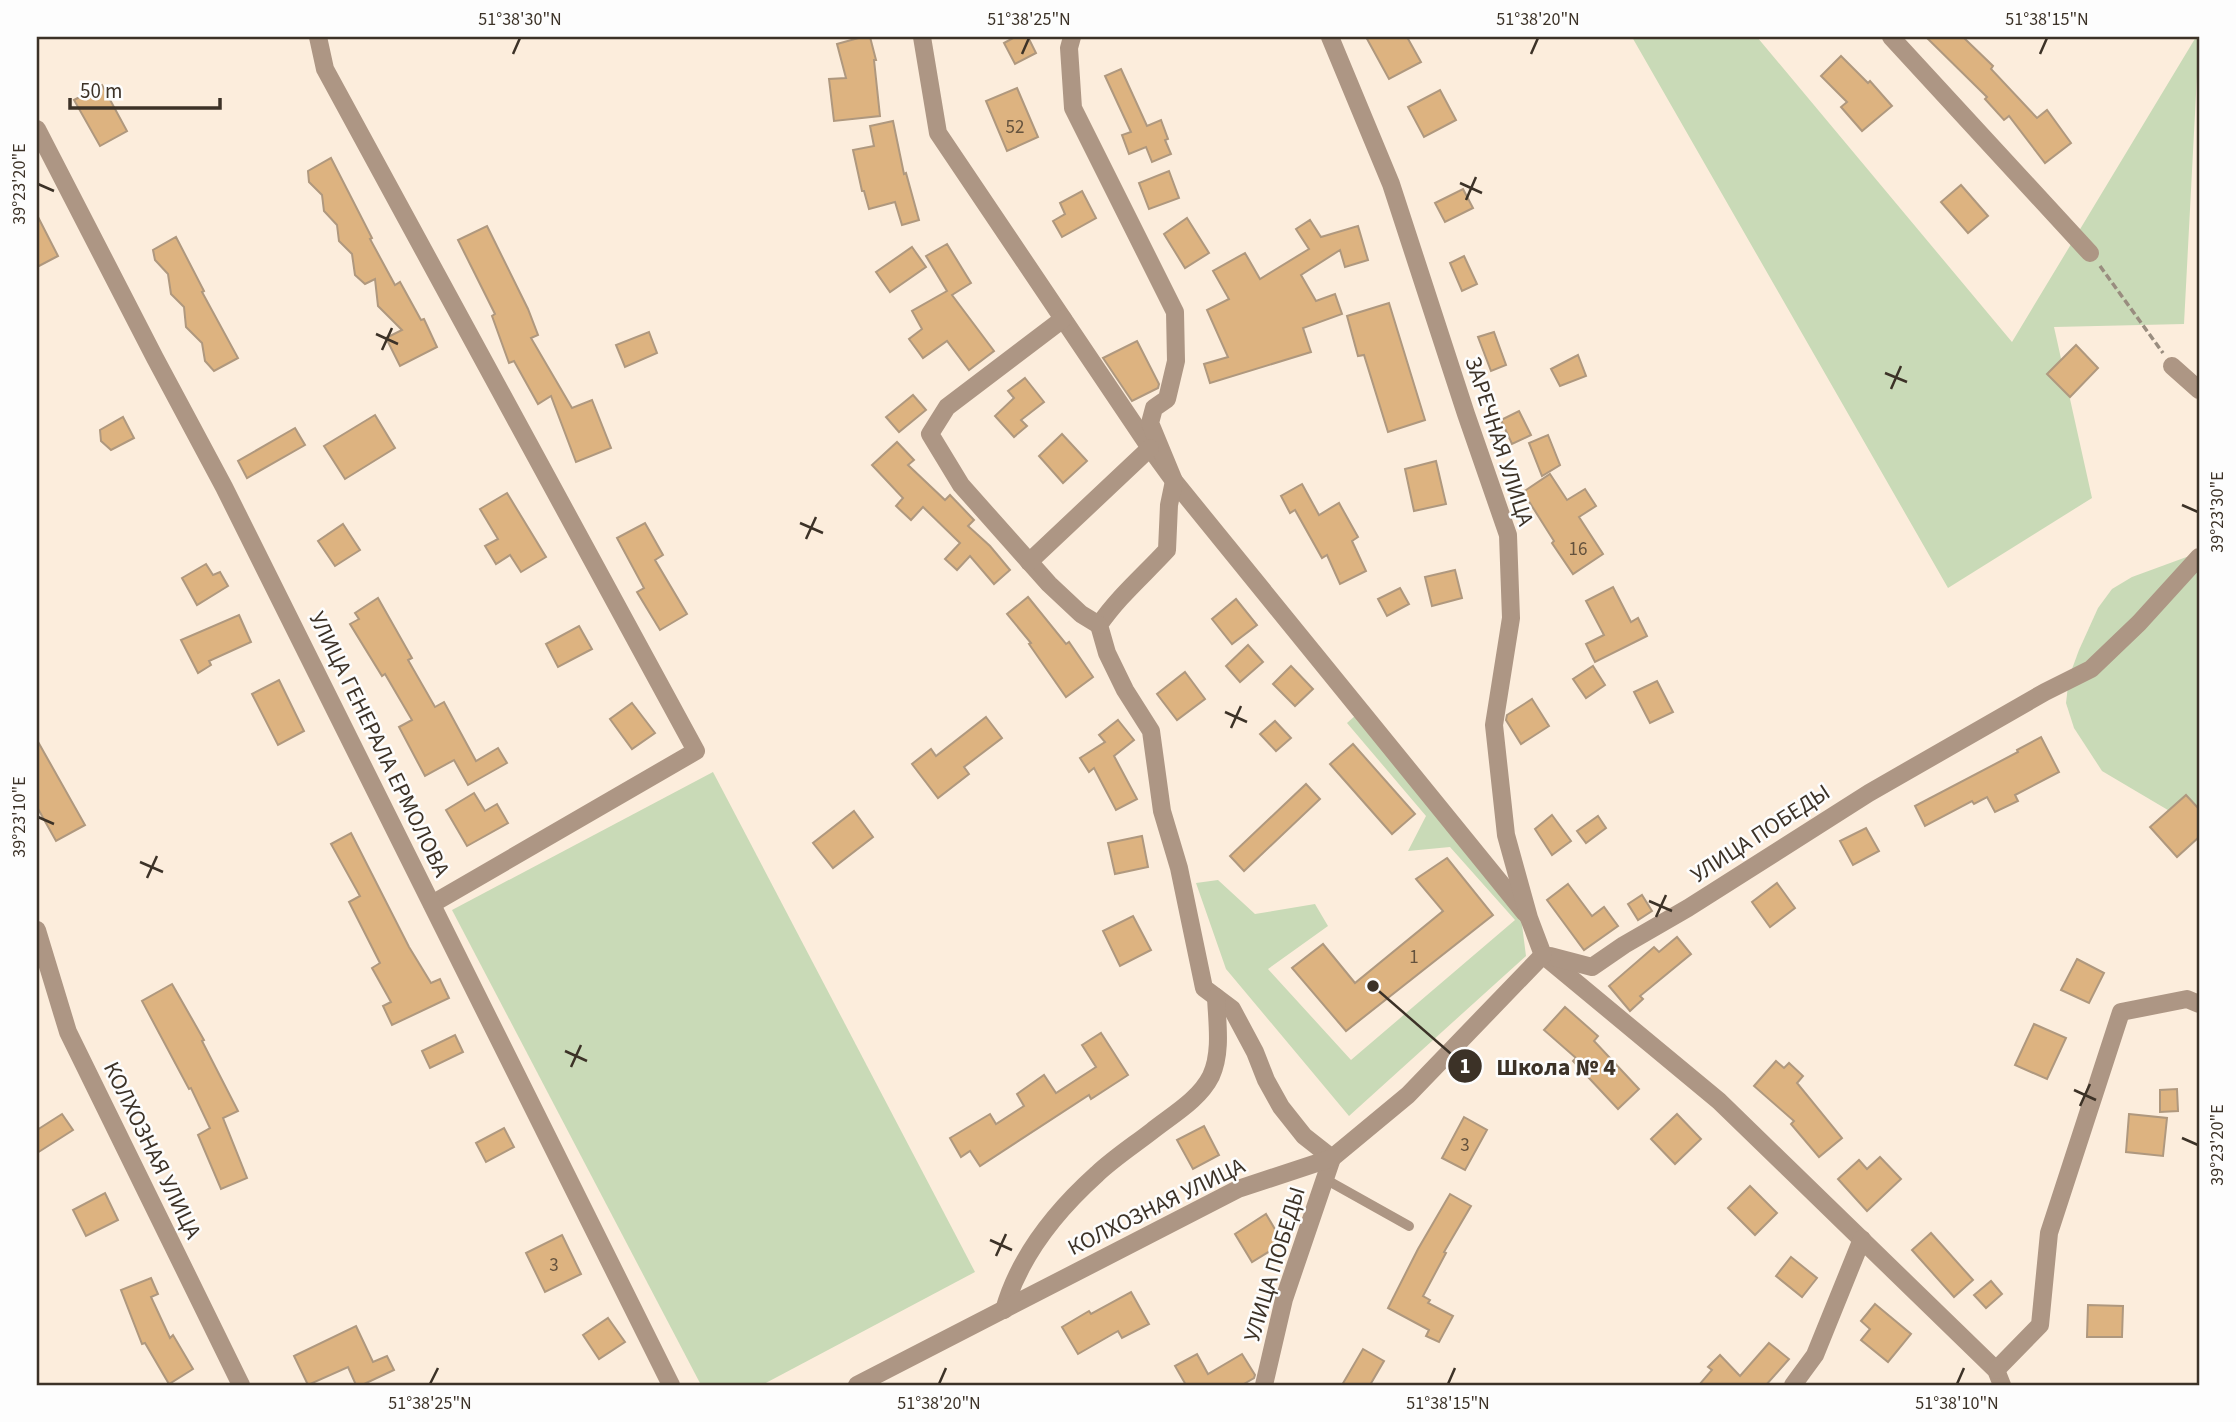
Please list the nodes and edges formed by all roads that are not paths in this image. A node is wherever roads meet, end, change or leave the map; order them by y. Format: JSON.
{"nodes":[{"id":1,"x":318,"y":37,"type":"edge"},
{"id":2,"x":922,"y":37,"type":"edge"},
{"id":3,"x":1072,"y":37,"type":"edge"},
{"id":4,"x":1330,"y":37,"type":"edge"},
{"id":5,"x":1891,"y":37,"type":"edge"},
{"id":6,"x":37,"y":129,"type":"edge"},
{"id":7,"x":2090,"y":253,"type":"road end"},
{"id":8,"x":1063,"y":319,"type":"junction"},
{"id":9,"x":2172,"y":366,"type":"road end"},
{"id":10,"x":2199,"y":390,"type":"edge"},
{"id":11,"x":1150,"y":448,"type":"junction"},
{"id":12,"x":1174,"y":481,"type":"junction"},
{"id":13,"x":2199,"y":557,"type":"edge"},
{"id":14,"x":1029,"y":562,"type":"junction"},
{"id":15,"x":1099,"y":625,"type":"junction"},
{"id":16,"x":432,"y":904,"type":"junction"},
{"id":17,"x":1529,"y":918,"type":"junction"},
{"id":18,"x":37,"y":930,"type":"edge"},
{"id":19,"x":1543,"y":955,"type":"junction"},
{"id":20,"x":1216,"y":997,"type":"junction"},
{"id":21,"x":2199,"y":1004,"type":"edge"},
{"id":22,"x":1332,"y":1158,"type":"junction"},
{"id":23,"x":1325,"y":1179,"type":"junction"},
{"id":24,"x":1409,"y":1226,"type":"dead end"},
{"id":25,"x":1862,"y":1239,"type":"junction"},
{"id":26,"x":1004,"y":1310,"type":"junction"},
{"id":27,"x":1999,"y":1377,"type":"edge"},
{"id":28,"x":241,"y":1385,"type":"edge"},
{"id":29,"x":671,"y":1385,"type":"edge"},
{"id":30,"x":857,"y":1385,"type":"edge"},
{"id":31,"x":1265,"y":1385,"type":"edge"},
{"id":32,"x":1793,"y":1385,"type":"edge"}],
"edges":[{"from":1,"to":16,"type":"street"},
{"from":2,"to":8,"type":"street","name":"ЗАРЕЧНАЯ УЛИЦА"},
{"from":3,"to":12,"type":"street","name":"ЗАРЕЧНАЯ УЛИЦА"},
{"from":4,"to":17,"type":"street","name":"ЗАРЕЧНАЯ УЛИЦА"},
{"from":5,"to":7,"type":"street"},
{"from":6,"to":16,"type":"street","name":"УЛИЦА ГЕНЕРАЛА ЕРМОЛОВА"},
{"from":8,"to":11,"type":"street","name":"ЗАРЕЧНАЯ УЛИЦА"},
{"from":8,"to":14,"type":"street"},
{"from":9,"to":10,"type":"street"},
{"from":11,"to":12,"type":"street","name":"ЗАРЕЧНАЯ УЛИЦА"},
{"from":11,"to":14,"type":"street"},
{"from":12,"to":15,"type":"street"},
{"from":12,"to":17,"type":"street","name":"ЗАРЕЧНАЯ УЛИЦА"},
{"from":13,"to":19,"type":"street","name":"УЛИЦА ПОБЕДЫ"},
{"from":14,"to":15,"type":"street"},
{"from":15,"to":20,"type":"street"},
{"from":16,"to":29,"type":"street","name":"УЛИЦА ГЕНЕРАЛА ЕРМОЛОВА"},
{"from":17,"to":19,"type":"street","name":"ЗАРЕЧНАЯ УЛИЦА"},
{"from":18,"to":28,"type":"street","name":"КОЛХОЗНАЯ УЛИЦА"},
{"from":19,"to":22,"type":"street","name":"КОЛХОЗНАЯ УЛИЦА"},
{"from":19,"to":25,"type":"street"},
{"from":20,"to":22,"type":"street"},
{"from":20,"to":26,"type":"street"},
{"from":21,"to":27,"type":"street"},
{"from":22,"to":23,"type":"street","name":"УЛИЦА ПОБЕДЫ"},
{"from":22,"to":26,"type":"street","name":"КОЛХОЗНАЯ УЛИЦА"},
{"from":23,"to":24,"type":"lane"},
{"from":23,"to":31,"type":"street","name":"УЛИЦА ПОБЕДЫ"},
{"from":25,"to":27,"type":"street"},
{"from":25,"to":32,"type":"street"},
{"from":26,"to":30,"type":"street","name":"КОЛХОЗНАЯ УЛИЦА"}]}
